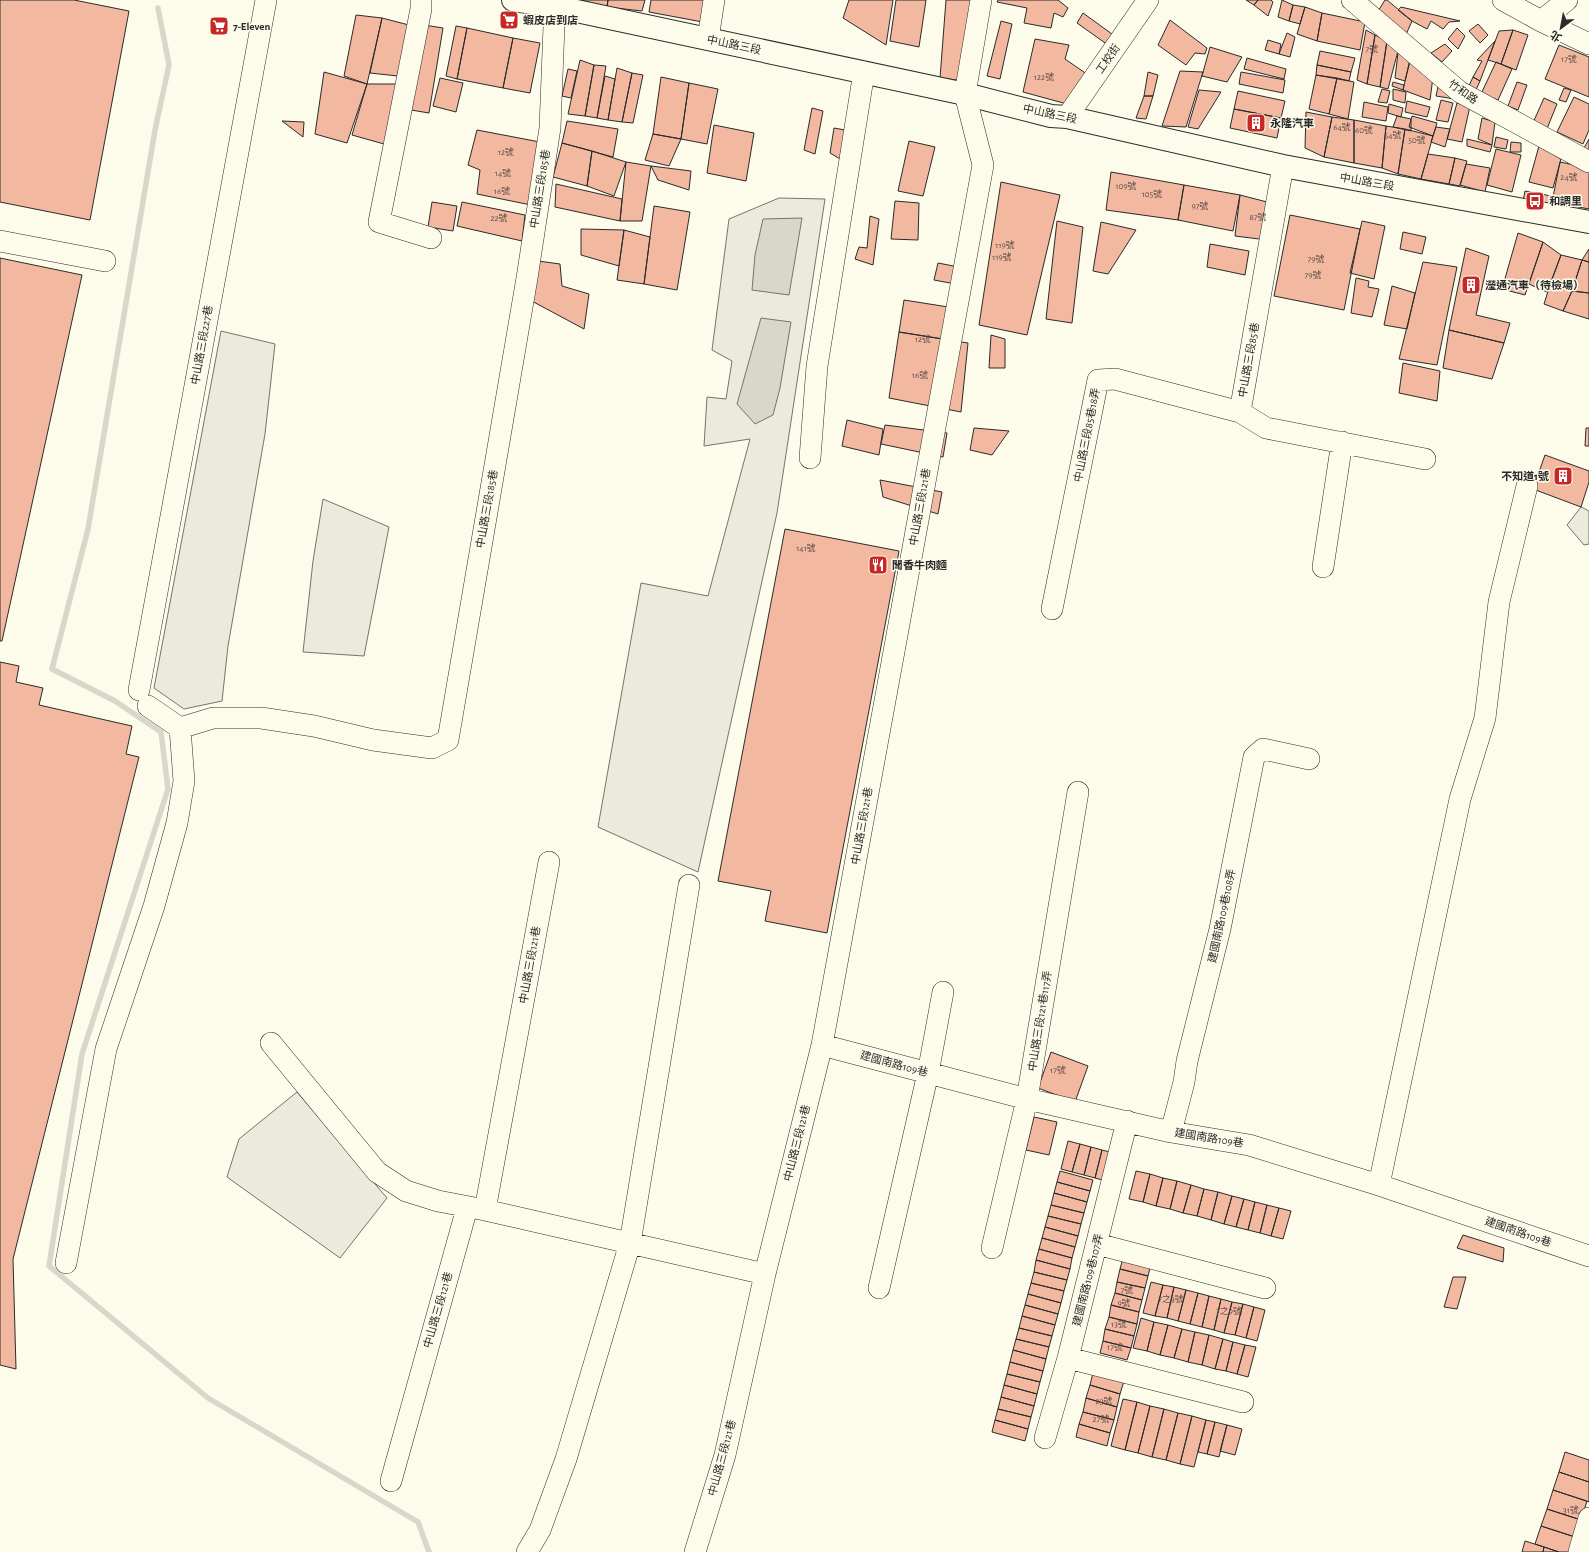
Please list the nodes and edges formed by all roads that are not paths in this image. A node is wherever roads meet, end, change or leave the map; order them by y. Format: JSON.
{"nodes":[{"id":1,"x":266,"y":0,"type":"edge"},
{"id":2,"x":421,"y":0,"type":"edge"},
{"id":3,"x":513,"y":0,"type":"edge"},
{"id":4,"x":714,"y":0,"type":"edge"},
{"id":5,"x":981,"y":0,"type":"edge"},
{"id":6,"x":1148,"y":0,"type":"edge"},
{"id":7,"x":1352,"y":0,"type":"edge"},
{"id":8,"x":1503,"y":0,"type":"edge"},
{"id":9,"x":1567,"y":0,"type":"edge"},
{"id":10,"x":554,"y":3,"type":"edge"},
{"id":11,"x":1542,"y":21,"type":"junction"},
{"id":12,"x":708,"y":39,"type":"junction"},
{"id":13,"x":1589,"y":44,"type":"edge"},
{"id":14,"x":864,"y":72,"type":"junction"},
{"id":15,"x":965,"y":94,"type":"junction"},
{"id":16,"x":1067,"y":117,"type":"junction"},
{"id":17,"x":1589,"y":162,"type":"edge"},
{"id":18,"x":1283,"y":166,"type":"junction"},
{"id":19,"x":1589,"y":222,"type":"edge"},
{"id":20,"x":431,"y":238,"type":"dead end"},
{"id":21,"x":0,"y":241,"type":"edge"},
{"id":22,"x":105,"y":261,"type":"dead end"},
{"id":23,"x":1240,"y":412,"type":"junction"},
{"id":24,"x":1342,"y":442,"type":"junction"},
{"id":25,"x":810,"y":458,"type":"dead end"},
{"id":26,"x":1425,"y":459,"type":"dead end"},
{"id":27,"x":1527,"y":486,"type":"dead end"},
{"id":28,"x":1323,"y":567,"type":"dead end"},
{"id":29,"x":1052,"y":609,"type":"dead end"},
{"id":30,"x":180,"y":728,"type":"junction"},
{"id":31,"x":1310,"y":760,"type":"dead end"},
{"id":32,"x":1078,"y":792,"type":"dead end"},
{"id":33,"x":548,"y":862,"type":"dead end"},
{"id":34,"x":689,"y":885,"type":"dead end"},
{"id":35,"x":942,"y":992,"type":"dead end"},
{"id":36,"x":271,"y":1043,"type":"dead end"},
{"id":37,"x":822,"y":1045,"type":"junction"},
{"id":38,"x":928,"y":1073,"type":"junction"},
{"id":39,"x":1027,"y":1099,"type":"junction"},
{"id":40,"x":1127,"y":1122,"type":"junction"},
{"id":41,"x":1170,"y":1132,"type":"junction"},
{"id":42,"x":1379,"y":1185,"type":"junction"},
{"id":43,"x":476,"y":1209,"type":"junction"},
{"id":44,"x":630,"y":1243,"type":"junction"},
{"id":45,"x":1097,"y":1244,"type":"junction"},
{"id":46,"x":992,"y":1248,"type":"dead end"},
{"id":47,"x":1589,"y":1256,"type":"edge"},
{"id":48,"x":66,"y":1263,"type":"dead end"},
{"id":49,"x":765,"y":1274,"type":"junction"},
{"id":50,"x":879,"y":1288,"type":"dead end"},
{"id":51,"x":1265,"y":1288,"type":"dead end"},
{"id":52,"x":1068,"y":1358,"type":"junction"},
{"id":53,"x":1243,"y":1402,"type":"dead end"},
{"id":54,"x":1045,"y":1438,"type":"dead end"},
{"id":55,"x":391,"y":1481,"type":"dead end"},
{"id":56,"x":1589,"y":1518,"type":"edge"},
{"id":57,"x":527,"y":1552,"type":"edge"},
{"id":58,"x":695,"y":1552,"type":"edge"},
{"id":59,"x":1579,"y":1552,"type":"edge"}],
"edges":[{"from":1,"to":30,"type":"street","name":"中山路三段227巷"},
{"from":2,"to":20,"type":"street"},
{"from":3,"to":10,"type":"main road","name":"中山路三段"},
{"from":4,"to":12,"type":"street"},
{"from":5,"to":15,"type":"street"},
{"from":6,"to":16,"type":"street","name":"工校街"},
{"from":7,"to":17,"type":"street","name":"竹和路"},
{"from":8,"to":11,"type":"street"},
{"from":9,"to":11,"type":"street"},
{"from":10,"to":12,"type":"main road","name":"中山路三段"},
{"from":10,"to":30,"type":"street","name":"中山路三段185巷"},
{"from":11,"to":13,"type":"street"},
{"from":12,"to":14,"type":"main road","name":"中山路三段"},
{"from":14,"to":15,"type":"main road","name":"中山路三段"},
{"from":14,"to":25,"type":"street"},
{"from":15,"to":16,"type":"main road","name":"中山路三段"},
{"from":15,"to":37,"type":"street","name":"中山路三段121巷"},
{"from":16,"to":18,"type":"main road","name":"中山路三段"},
{"from":18,"to":19,"type":"main road","name":"中山路三段"},
{"from":18,"to":23,"type":"street","name":"中山路三段85巷"},
{"from":21,"to":22,"type":"street"},
{"from":23,"to":24,"type":"street","name":"中山路三段85巷"},
{"from":23,"to":29,"type":"street","name":"中山路三段85巷18弄"},
{"from":24,"to":26,"type":"street","name":"中山路三段85巷"},
{"from":24,"to":28,"type":"street"},
{"from":27,"to":42,"type":"street"},
{"from":30,"to":48,"type":"street"},
{"from":31,"to":41,"type":"street","name":"建國南路109巷108弄"},
{"from":32,"to":39,"type":"street","name":"中山路三段121巷117弄"},
{"from":33,"to":43,"type":"street","name":"中山路三段121巷"},
{"from":34,"to":44,"type":"street"},
{"from":35,"to":38,"type":"street"},
{"from":36,"to":43,"type":"street"},
{"from":37,"to":38,"type":"street","name":"建國南路109巷"},
{"from":37,"to":49,"type":"street","name":"中山路三段121巷"},
{"from":38,"to":39,"type":"street","name":"建國南路109巷"},
{"from":38,"to":50,"type":"street"},
{"from":39,"to":40,"type":"street","name":"建國南路109巷"},
{"from":39,"to":46,"type":"street","name":"中山路三段121巷117弄"},
{"from":40,"to":41,"type":"street","name":"建國南路109巷"},
{"from":40,"to":45,"type":"street","name":"建國南路109巷107弄"},
{"from":41,"to":42,"type":"street","name":"建國南路109巷"},
{"from":42,"to":47,"type":"street","name":"建國南路109巷"},
{"from":43,"to":44,"type":"street"},
{"from":43,"to":55,"type":"street","name":"中山路三段121巷"},
{"from":44,"to":49,"type":"street"},
{"from":44,"to":57,"type":"street"},
{"from":45,"to":51,"type":"street"},
{"from":45,"to":52,"type":"street","name":"建國南路109巷107弄"},
{"from":49,"to":58,"type":"street","name":"中山路三段121巷"},
{"from":52,"to":53,"type":"street"},
{"from":52,"to":54,"type":"street","name":"建國南路109巷107弄"},
{"from":56,"to":59,"type":"street"}]}
